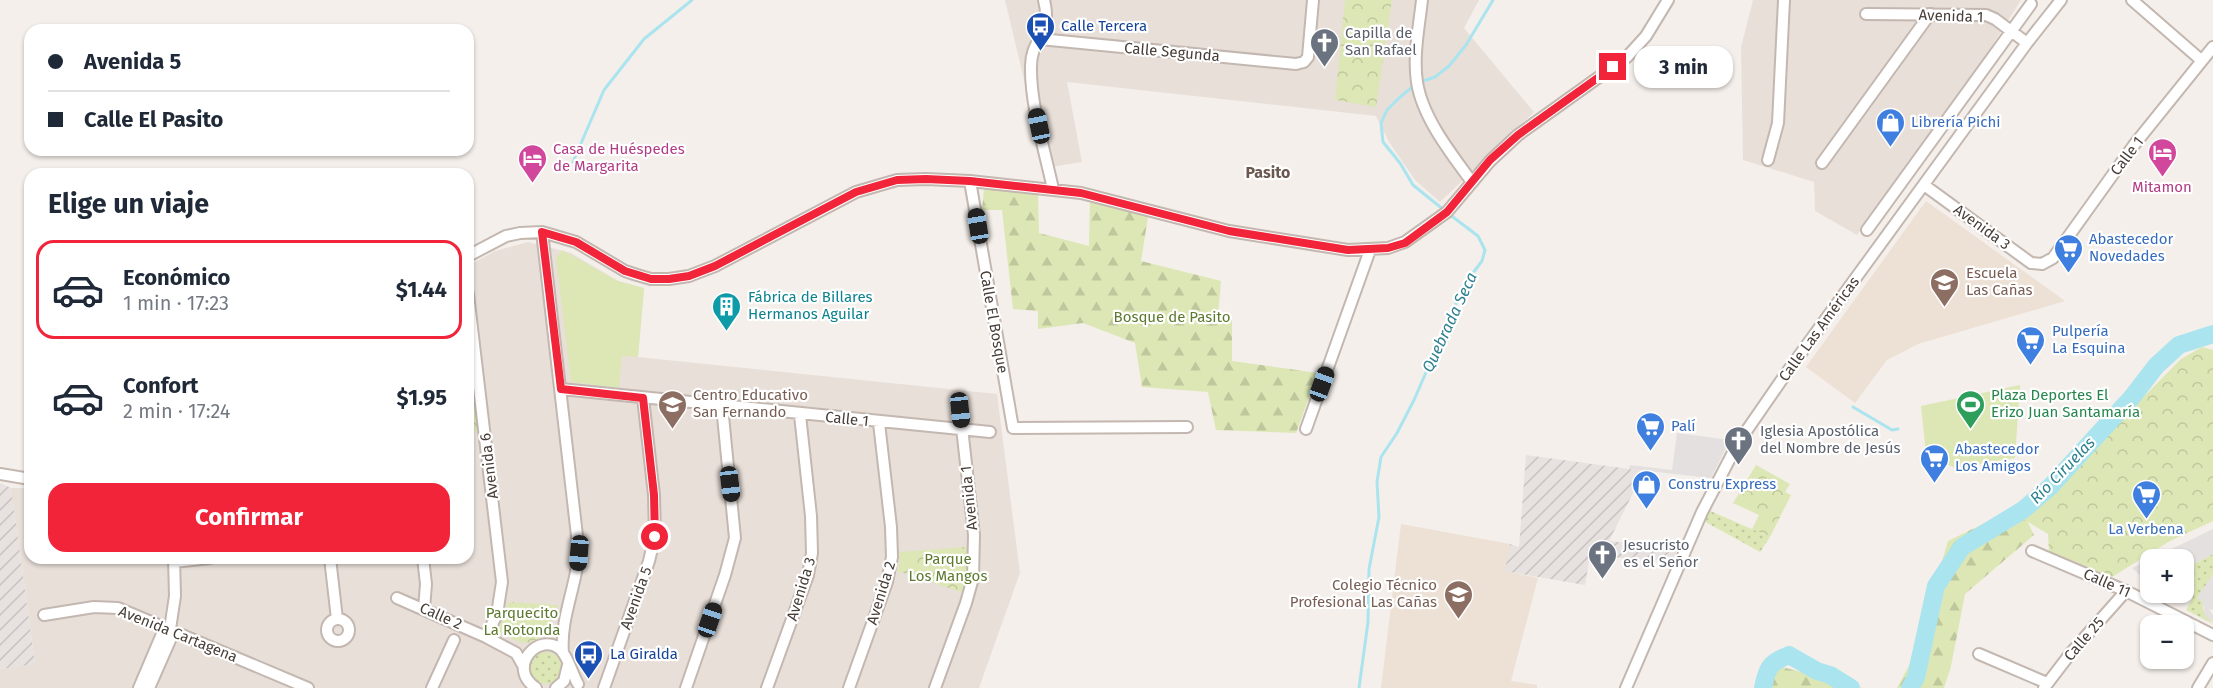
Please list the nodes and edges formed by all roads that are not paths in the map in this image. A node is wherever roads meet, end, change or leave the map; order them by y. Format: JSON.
{"nodes":[{"id":1,"x":1044,"y":0,"type":"edge"},
{"id":2,"x":1313,"y":0,"type":"edge"},
{"id":3,"x":1422,"y":0,"type":"edge"},
{"id":4,"x":1668,"y":0,"type":"edge"},
{"id":5,"x":1784,"y":0,"type":"edge"},
{"id":6,"x":2061,"y":0,"type":"edge"},
{"id":7,"x":2132,"y":0,"type":"edge"},
{"id":8,"x":2031,"y":4,"type":"dead end"},
{"id":9,"x":1866,"y":14,"type":"dead end"},
{"id":10,"x":1930,"y":14,"type":"junction"},
{"id":11,"x":2011,"y":30,"type":"junction"},
{"id":12,"x":1040,"y":39,"type":"junction"},
{"id":13,"x":2027,"y":43,"type":"junction"},
{"id":14,"x":2213,"y":47,"type":"edge"},
{"id":15,"x":2201,"y":60,"type":"junction"},
{"id":16,"x":1930,"y":144,"type":"junction"},
{"id":17,"x":1946,"y":156,"type":"junction"},
{"id":18,"x":1768,"y":160,"type":"dead end"},
{"id":19,"x":1822,"y":163,"type":"dead end"},
{"id":20,"x":970,"y":181,"type":"junction"},
{"id":21,"x":1472,"y":182,"type":"junction"},
{"id":22,"x":1924,"y":185,"type":"junction"},
{"id":23,"x":1053,"y":189,"type":"junction"},
{"id":24,"x":1867,"y":230,"type":"dead end"},
{"id":25,"x":542,"y":232,"type":"junction"},
{"id":26,"x":1370,"y":250,"type":"junction"},
{"id":27,"x":474,"y":253,"type":"edge"},
{"id":28,"x":2042,"y":264,"type":"joint"},
{"id":29,"x":474,"y":345,"type":"edge"},
{"id":30,"x":561,"y":389,"type":"junction"},
{"id":31,"x":643,"y":398,"type":"junction"},
{"id":32,"x":722,"y":406,"type":"junction"},
{"id":33,"x":960,"y":410,"type":"dead end"},
{"id":34,"x":800,"y":415,"type":"junction"},
{"id":35,"x":879,"y":423,"type":"junction"},
{"id":36,"x":1186,"y":427,"type":"dead end"},
{"id":37,"x":1306,"y":429,"type":"dead end"},
{"id":38,"x":962,"y":430,"type":"junction"},
{"id":39,"x":990,"y":432,"type":"dead end"},
{"id":40,"x":0,"y":474,"type":"edge"},
{"id":41,"x":24,"y":479,"type":"edge"},
{"id":42,"x":2032,"y":550,"type":"dead end"},
{"id":43,"x":174,"y":564,"type":"edge"},
{"id":44,"x":331,"y":564,"type":"edge"},
{"id":45,"x":424,"y":564,"type":"edge"},
{"id":46,"x":2126,"y":591,"type":"junction"},
{"id":47,"x":397,"y":598,"type":"dead end"},
{"id":48,"x":424,"y":609,"type":"junction"},
{"id":49,"x":44,"y":615,"type":"dead end"},
{"id":50,"x":337,"y":619,"type":"dead end"},
{"id":51,"x":562,"y":627,"type":"junction"},
{"id":52,"x":170,"y":629,"type":"junction"},
{"id":53,"x":2213,"y":635,"type":"edge"},
{"id":54,"x":486,"y":637,"type":"junction"},
{"id":55,"x":454,"y":640,"type":"dead end"},
{"id":56,"x":546,"y":645,"type":"junction"},
{"id":57,"x":532,"y":651,"type":"junction"},
{"id":58,"x":516,"y":653,"type":"junction"},
{"id":59,"x":563,"y":653,"type":"junction"},
{"id":60,"x":1979,"y":654,"type":"dead end"},
{"id":61,"x":2213,"y":663,"type":"edge"},
{"id":62,"x":568,"y":664,"type":"junction"},
{"id":63,"x":524,"y":667,"type":"junction"},
{"id":64,"x":532,"y":686,"type":"edge"},
{"id":65,"x":582,"y":686,"type":"edge"},
{"id":66,"x":2046,"y":686,"type":"edge"},
{"id":67,"x":557,"y":687,"type":"edge"},
{"id":68,"x":139,"y":688,"type":"edge"},
{"id":69,"x":149,"y":688,"type":"edge"},
{"id":70,"x":308,"y":688,"type":"edge"},
{"id":71,"x":432,"y":688,"type":"edge"},
{"id":72,"x":604,"y":688,"type":"edge"},
{"id":73,"x":686,"y":688,"type":"edge"},
{"id":74,"x":767,"y":688,"type":"edge"},
{"id":75,"x":849,"y":688,"type":"edge"},
{"id":76,"x":935,"y":688,"type":"edge"},
{"id":77,"x":1626,"y":688,"type":"edge"},
{"id":78,"x":2198,"y":688,"type":"edge"}],
"edges":[{"from":1,"to":12,"type":"street"},
{"from":2,"to":12,"type":"street","name":"Calle Segunda"},
{"from":3,"to":21,"type":"street"},
{"from":4,"to":21,"type":"street"},
{"from":5,"to":18,"type":"street"},
{"from":6,"to":13,"type":"street","name":"Calle Las Américas"},
{"from":7,"to":15,"type":"street"},
{"from":8,"to":11,"type":"street"},
{"from":9,"to":10,"type":"street","name":"Avenida 1"},
{"from":10,"to":11,"type":"street","name":"Avenida 1"},
{"from":10,"to":19,"type":"street"},
{"from":11,"to":13,"type":"street","name":"Avenida 1"},
{"from":11,"to":16,"type":"street"},
{"from":12,"to":23,"type":"street"},
{"from":13,"to":17,"type":"street","name":"Calle Las Américas"},
{"from":14,"to":15,"type":"street","name":"Calle 1"},
{"from":15,"to":28,"type":"street","name":"Calle 1"},
{"from":16,"to":17,"type":"street"},
{"from":16,"to":24,"type":"street"},
{"from":17,"to":22,"type":"street","name":"Calle Las Américas"},
{"from":20,"to":23,"type":"street"},
{"from":20,"to":25,"type":"street"},
{"from":20,"to":36,"type":"street","name":"Calle El Bosque"},
{"from":21,"to":26,"type":"street"},
{"from":22,"to":28,"type":"street","name":"Avenida 3"},
{"from":22,"to":77,"type":"street","name":"Calle Las Américas"},
{"from":23,"to":26,"type":"street"},
{"from":25,"to":27,"type":"street"},
{"from":25,"to":30,"type":"street"},
{"from":26,"to":37,"type":"street"},
{"from":29,"to":54,"type":"street","name":"Avenida 6"},
{"from":30,"to":31,"type":"street","name":"Calle 1"},
{"from":30,"to":51,"type":"street"},
{"from":31,"to":32,"type":"street","name":"Calle 1"},
{"from":31,"to":72,"type":"street","name":"Avenida 5"},
{"from":32,"to":34,"type":"street","name":"Calle 1"},
{"from":32,"to":73,"type":"street"},
{"from":33,"to":38,"type":"street","name":"Avenida 1"},
{"from":34,"to":35,"type":"street","name":"Calle 1"},
{"from":34,"to":74,"type":"street","name":"Avenida 3"},
{"from":35,"to":38,"type":"street","name":"Calle 1"},
{"from":35,"to":75,"type":"street","name":"Avenida 2"},
{"from":38,"to":39,"type":"street","name":"Calle 1"},
{"from":38,"to":76,"type":"street","name":"Avenida 1"},
{"from":40,"to":41,"type":"street"},
{"from":42,"to":46,"type":"street","name":"Calle 11"},
{"from":43,"to":52,"type":"street"},
{"from":44,"to":50,"type":"street"},
{"from":45,"to":48,"type":"street"},
{"from":46,"to":53,"type":"street","name":"Calle 11"},
{"from":46,"to":66,"type":"street","name":"Calle 25"},
{"from":47,"to":48,"type":"street","name":"Calle 2"},
{"from":48,"to":54,"type":"street","name":"Calle 2"},
{"from":49,"to":52,"type":"street","name":"Avenida Cartagena"},
{"from":51,"to":56,"type":"street"},
{"from":51,"to":59,"type":"street"},
{"from":52,"to":68,"type":"street"},
{"from":52,"to":69,"type":"street"},
{"from":52,"to":70,"type":"street","name":"Avenida Cartagena"},
{"from":54,"to":58,"type":"street","name":"Calle 2"},
{"from":55,"to":71,"type":"street"},
{"from":56,"to":57,"type":"street"},
{"from":56,"to":59,"type":"street"},
{"from":57,"to":58,"type":"street"},
{"from":57,"to":63,"type":"street"},
{"from":58,"to":63,"type":"street"},
{"from":59,"to":62,"type":"street"},
{"from":60,"to":66,"type":"street"},
{"from":61,"to":78,"type":"street"},
{"from":62,"to":65,"type":"street"},
{"from":62,"to":67,"type":"street"},
{"from":63,"to":64,"type":"street"},
{"from":65,"to":67,"type":"street"}]}
